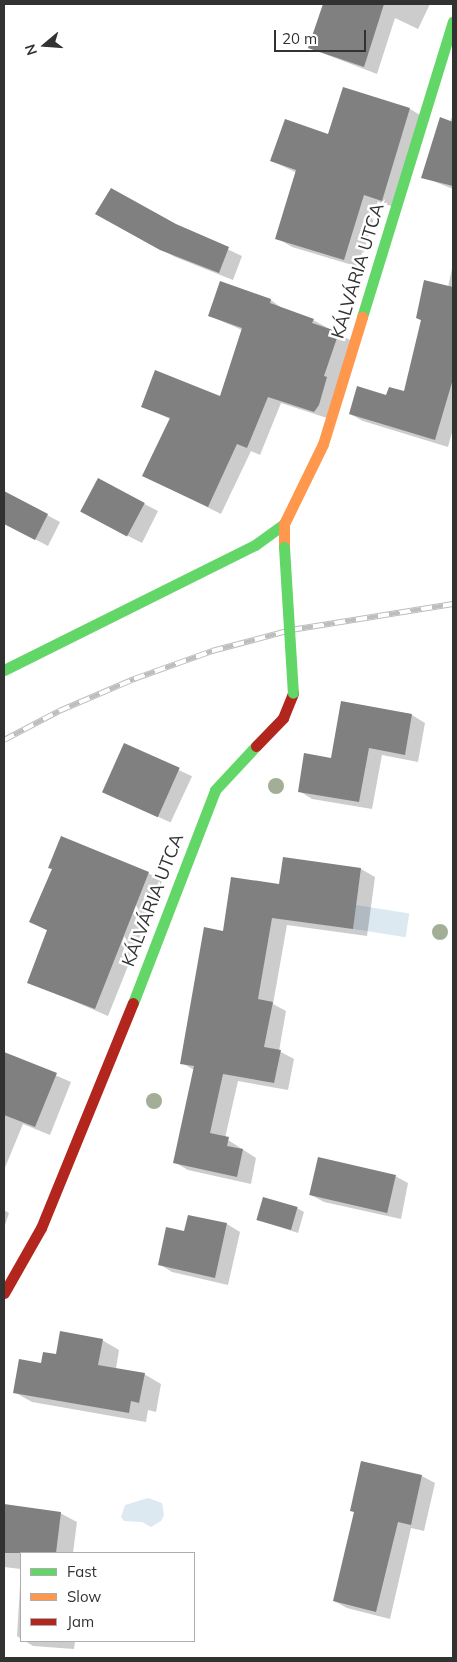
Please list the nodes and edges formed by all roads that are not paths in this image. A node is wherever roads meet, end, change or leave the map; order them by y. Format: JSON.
{"nodes":[{"id":1,"x":453,"y":22,"type":"edge"},
{"id":2,"x":284,"y":524,"type":"junction"},
{"id":3,"x":4,"y":670,"type":"edge"},
{"id":4,"x":4,"y":1293,"type":"edge"}],
"edges":[{"from":1,"to":2,"type":"street","name":"KÁLVÁRIA UTCA"},
{"from":2,"to":3,"type":"street","name":"KÁLVÁRIA UTCA"},
{"from":2,"to":4,"type":"street","name":"KÁLVÁRIA UTCA","bridge":true}]}
